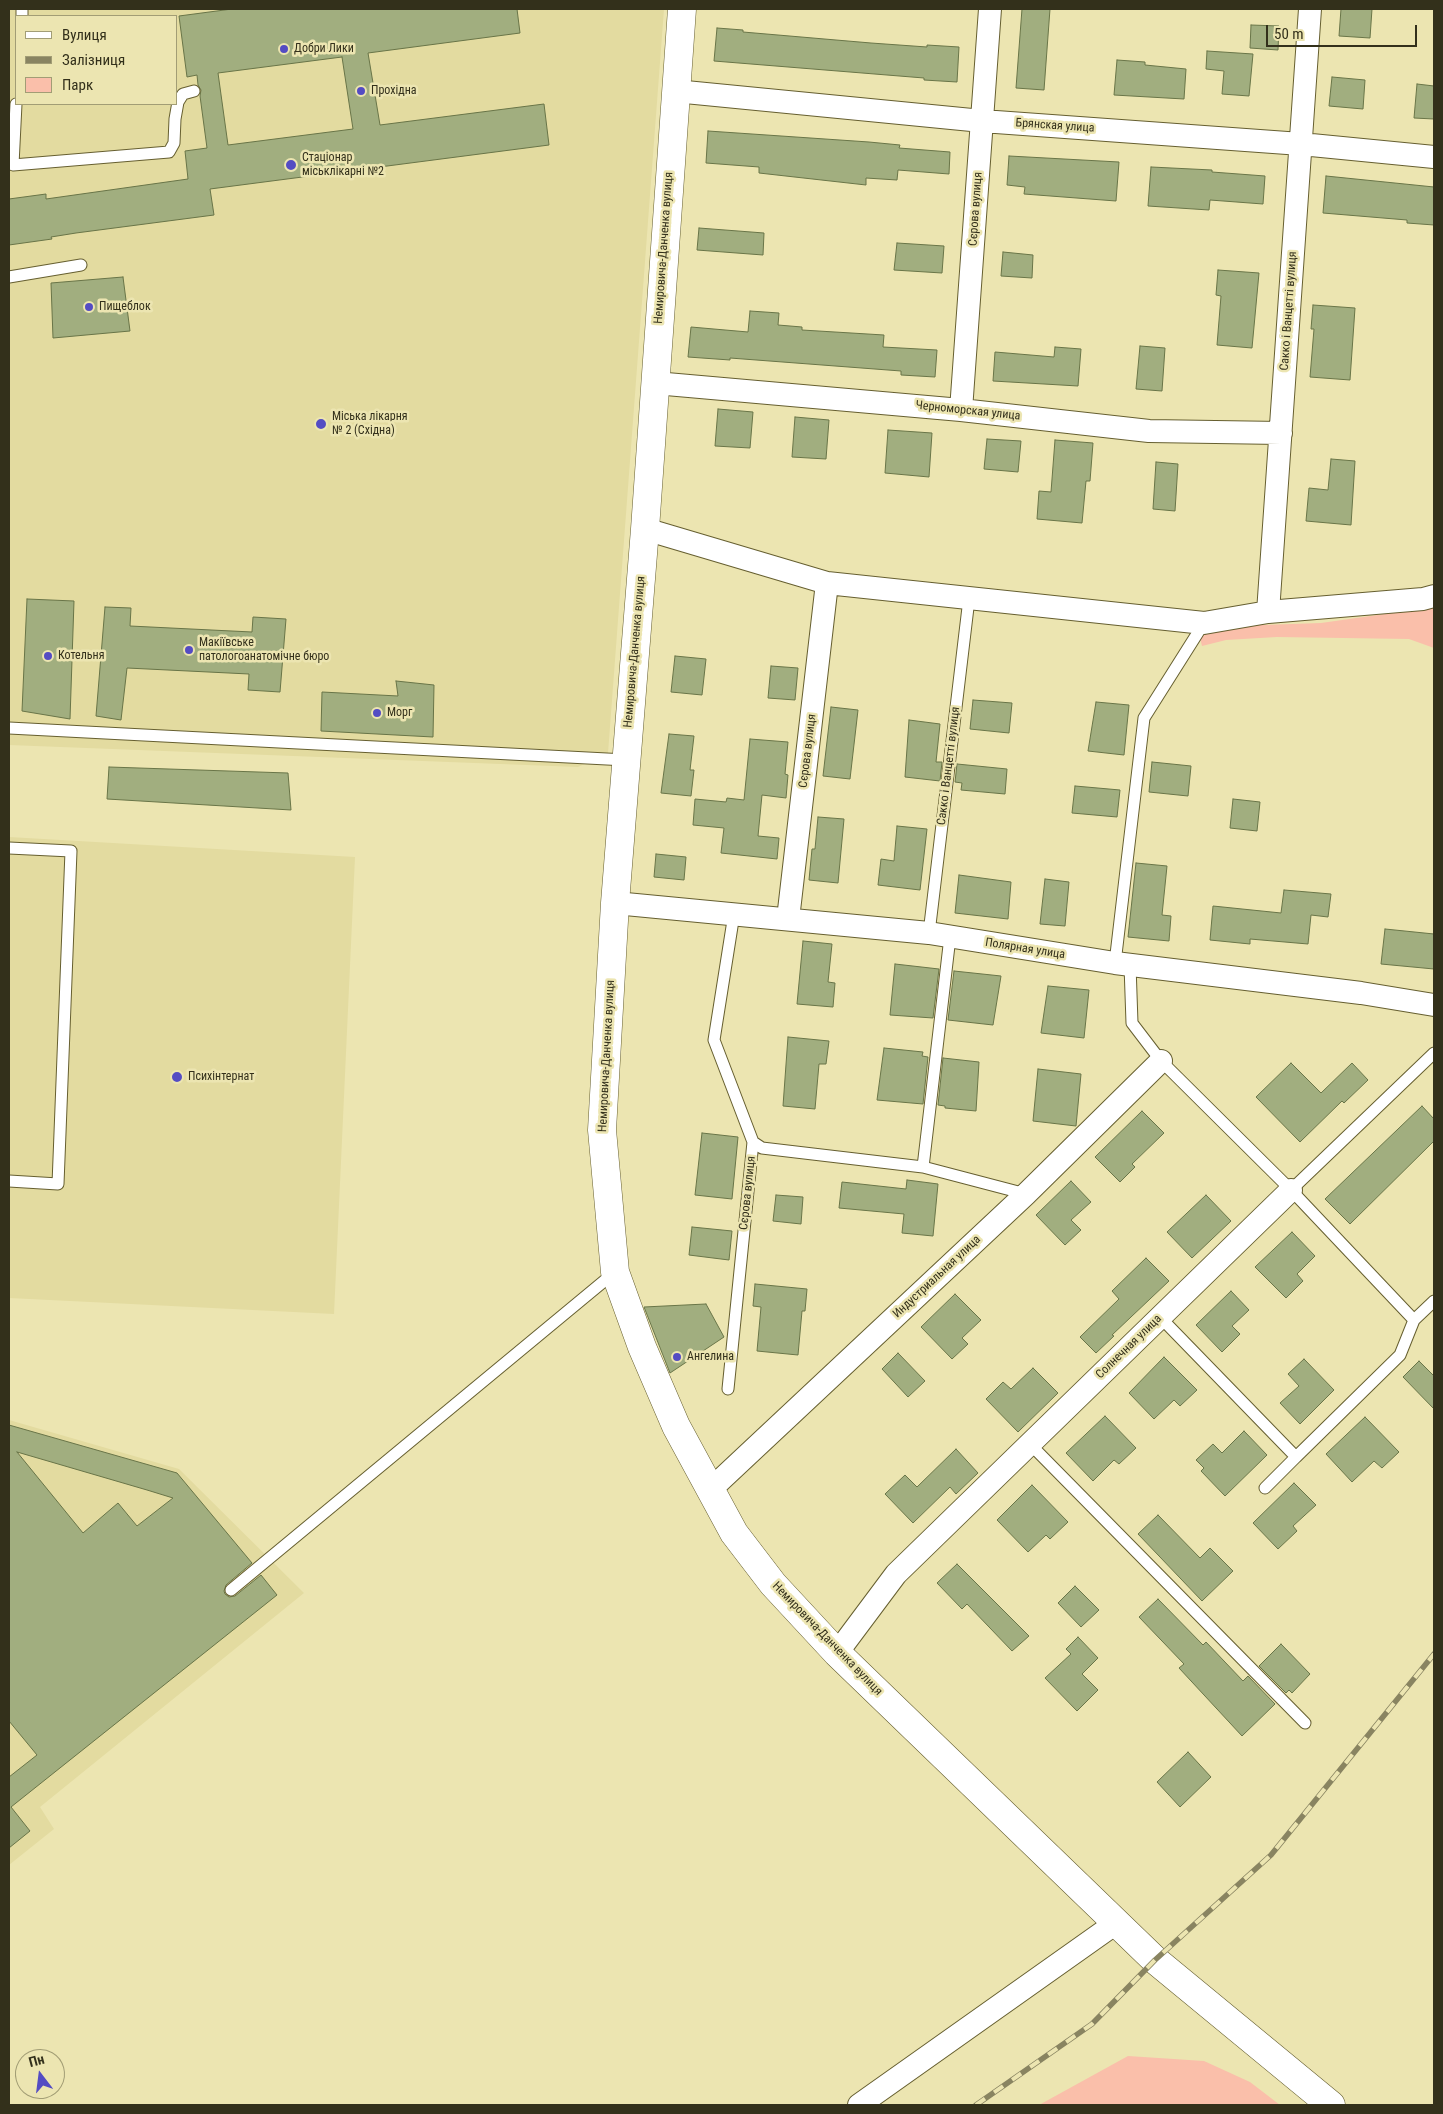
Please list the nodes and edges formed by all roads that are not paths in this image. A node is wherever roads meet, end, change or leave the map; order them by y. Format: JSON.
{"nodes":[{"id":1,"x":682,"y":9,"type":"edge"},
{"id":2,"x":990,"y":9,"type":"edge"},
{"id":3,"x":1310,"y":9,"type":"edge"},
{"id":4,"x":194,"y":91,"type":"dead end"},
{"id":5,"x":675,"y":91,"type":"junction"},
{"id":6,"x":178,"y":102,"type":"edge"},
{"id":7,"x":16,"y":105,"type":"edge"},
{"id":8,"x":177,"y":105,"type":"edge"},
{"id":9,"x":982,"y":121,"type":"junction"},
{"id":10,"x":1301,"y":144,"type":"junction"},
{"id":11,"x":1434,"y":157,"type":"edge"},
{"id":12,"x":81,"y":265,"type":"dead end"},
{"id":13,"x":9,"y":277,"type":"edge"},
{"id":14,"x":655,"y":383,"type":"junction"},
{"id":15,"x":961,"y":410,"type":"junction"},
{"id":16,"x":1281,"y":433,"type":"junction"},
{"id":17,"x":645,"y":529,"type":"junction"},
{"id":18,"x":827,"y":583,"type":"junction"},
{"id":19,"x":1434,"y":596,"type":"edge"},
{"id":20,"x":969,"y":599,"type":"junction"},
{"id":21,"x":1268,"y":612,"type":"junction"},
{"id":22,"x":1204,"y":623,"type":"junction"},
{"id":23,"x":9,"y":728,"type":"edge"},
{"id":24,"x":626,"y":760,"type":"junction"},
{"id":25,"x":9,"y":848,"type":"edge"},
{"id":26,"x":615,"y":903,"type":"junction"},
{"id":27,"x":734,"y":914,"type":"junction"},
{"id":28,"x":788,"y":919,"type":"junction"},
{"id":29,"x":939,"y":935,"type":"junction"},
{"id":30,"x":1123,"y":964,"type":"junction"},
{"id":31,"x":1434,"y":1006,"type":"edge"},
{"id":32,"x":1434,"y":1053,"type":"edge"},
{"id":33,"x":1161,"y":1061,"type":"junction"},
{"id":34,"x":753,"y":1142,"type":"junction"},
{"id":35,"x":923,"y":1167,"type":"junction"},
{"id":36,"x":9,"y":1181,"type":"edge"},
{"id":37,"x":1291,"y":1190,"type":"junction"},
{"id":38,"x":1026,"y":1194,"type":"junction"},
{"id":39,"x":615,"y":1272,"type":"junction"},
{"id":40,"x":1434,"y":1301,"type":"edge"},
{"id":41,"x":1160,"y":1318,"type":"junction"},
{"id":42,"x":1414,"y":1320,"type":"junction"},
{"id":43,"x":728,"y":1389,"type":"dead end"},
{"id":44,"x":1030,"y":1444,"type":"junction"},
{"id":45,"x":1296,"y":1457,"type":"junction"},
{"id":46,"x":1265,"y":1488,"type":"dead end"},
{"id":47,"x":710,"y":1490,"type":"junction"},
{"id":48,"x":230,"y":1590,"type":"dead end"},
{"id":49,"x":836,"y":1653,"type":"junction"},
{"id":50,"x":1305,"y":1724,"type":"dead end"},
{"id":51,"x":1116,"y":1923,"type":"junction"},
{"id":52,"x":859,"y":2105,"type":"edge"},
{"id":53,"x":1331,"y":2105,"type":"edge"}],
"edges":[{"from":1,"to":5,"type":"street","name":"Немировича-Данченка вулиця"},
{"from":2,"to":9,"type":"street","name":"Сєрова вулиця"},
{"from":3,"to":10,"type":"street","name":"Сакко і Ванцетті вулиця"},
{"from":4,"to":6,"type":"lane"},
{"from":5,"to":9,"type":"street","name":"Брянская улица"},
{"from":5,"to":14,"type":"street","name":"Немировича-Данченка вулиця"},
{"from":7,"to":8,"type":"lane"},
{"from":9,"to":10,"type":"street","name":"Брянская улица"},
{"from":9,"to":15,"type":"street","name":"Сєрова вулиця"},
{"from":10,"to":11,"type":"street","name":"Брянская улица"},
{"from":10,"to":16,"type":"street","name":"Сакко і Ванцетті вулиця"},
{"from":12,"to":13,"type":"lane"},
{"from":14,"to":15,"type":"street","name":"Черноморская улица"},
{"from":14,"to":17,"type":"street","name":"Немировича-Данченка вулиця"},
{"from":15,"to":16,"type":"street","name":"Черноморская улица"},
{"from":16,"to":21,"type":"street","name":"Сакко і Ванцетті вулиця"},
{"from":17,"to":18,"type":"street"},
{"from":17,"to":24,"type":"street","name":"Немировича-Данченка вулиця"},
{"from":18,"to":20,"type":"street"},
{"from":18,"to":28,"type":"street","name":"Сєрова вулиця"},
{"from":19,"to":21,"type":"street"},
{"from":20,"to":22,"type":"street"},
{"from":20,"to":29,"type":"lane","name":"Сакко і Ванцетті вулиця"},
{"from":21,"to":22,"type":"street"},
{"from":22,"to":30,"type":"lane"},
{"from":23,"to":24,"type":"lane"},
{"from":24,"to":26,"type":"street","name":"Немировича-Данченка вулиця"},
{"from":25,"to":36,"type":"lane"},
{"from":26,"to":27,"type":"street","name":"Полярная улица"},
{"from":26,"to":39,"type":"street","name":"Немировича-Данченка вулиця"},
{"from":27,"to":28,"type":"street","name":"Полярная улица"},
{"from":27,"to":34,"type":"lane","name":"Сєрова вулиця"},
{"from":28,"to":29,"type":"street","name":"Полярная улица"},
{"from":29,"to":30,"type":"street","name":"Полярная улица"},
{"from":29,"to":35,"type":"lane","name":"Сакко і Ванцетті вулиця"},
{"from":30,"to":31,"type":"street","name":"Полярная улица"},
{"from":30,"to":33,"type":"lane"},
{"from":32,"to":37,"type":"lane","name":"Солнечная улица"},
{"from":33,"to":37,"type":"lane"},
{"from":33,"to":38,"type":"street","name":"Индустриальная улица"},
{"from":34,"to":35,"type":"lane"},
{"from":34,"to":43,"type":"lane","name":"Сєрова вулиця"},
{"from":35,"to":38,"type":"lane"},
{"from":37,"to":41,"type":"street","name":"Солнечная улица"},
{"from":37,"to":42,"type":"lane"},
{"from":38,"to":47,"type":"street","name":"Индустриальная улица"},
{"from":39,"to":47,"type":"street","name":"Немировича-Данченка вулиця"},
{"from":39,"to":48,"type":"lane"},
{"from":40,"to":42,"type":"lane"},
{"from":41,"to":44,"type":"street","name":"Солнечная улица"},
{"from":41,"to":45,"type":"lane"},
{"from":42,"to":45,"type":"lane"},
{"from":44,"to":49,"type":"street","name":"Солнечная улица"},
{"from":44,"to":50,"type":"lane"},
{"from":45,"to":46,"type":"lane"},
{"from":47,"to":49,"type":"street","name":"Немировича-Данченка вулиця"},
{"from":49,"to":51,"type":"street","name":"Немировича-Данченка вулиця"},
{"from":51,"to":52,"type":"street"},
{"from":51,"to":53,"type":"street","name":"Немировича-Данченка вулиця"}]}
